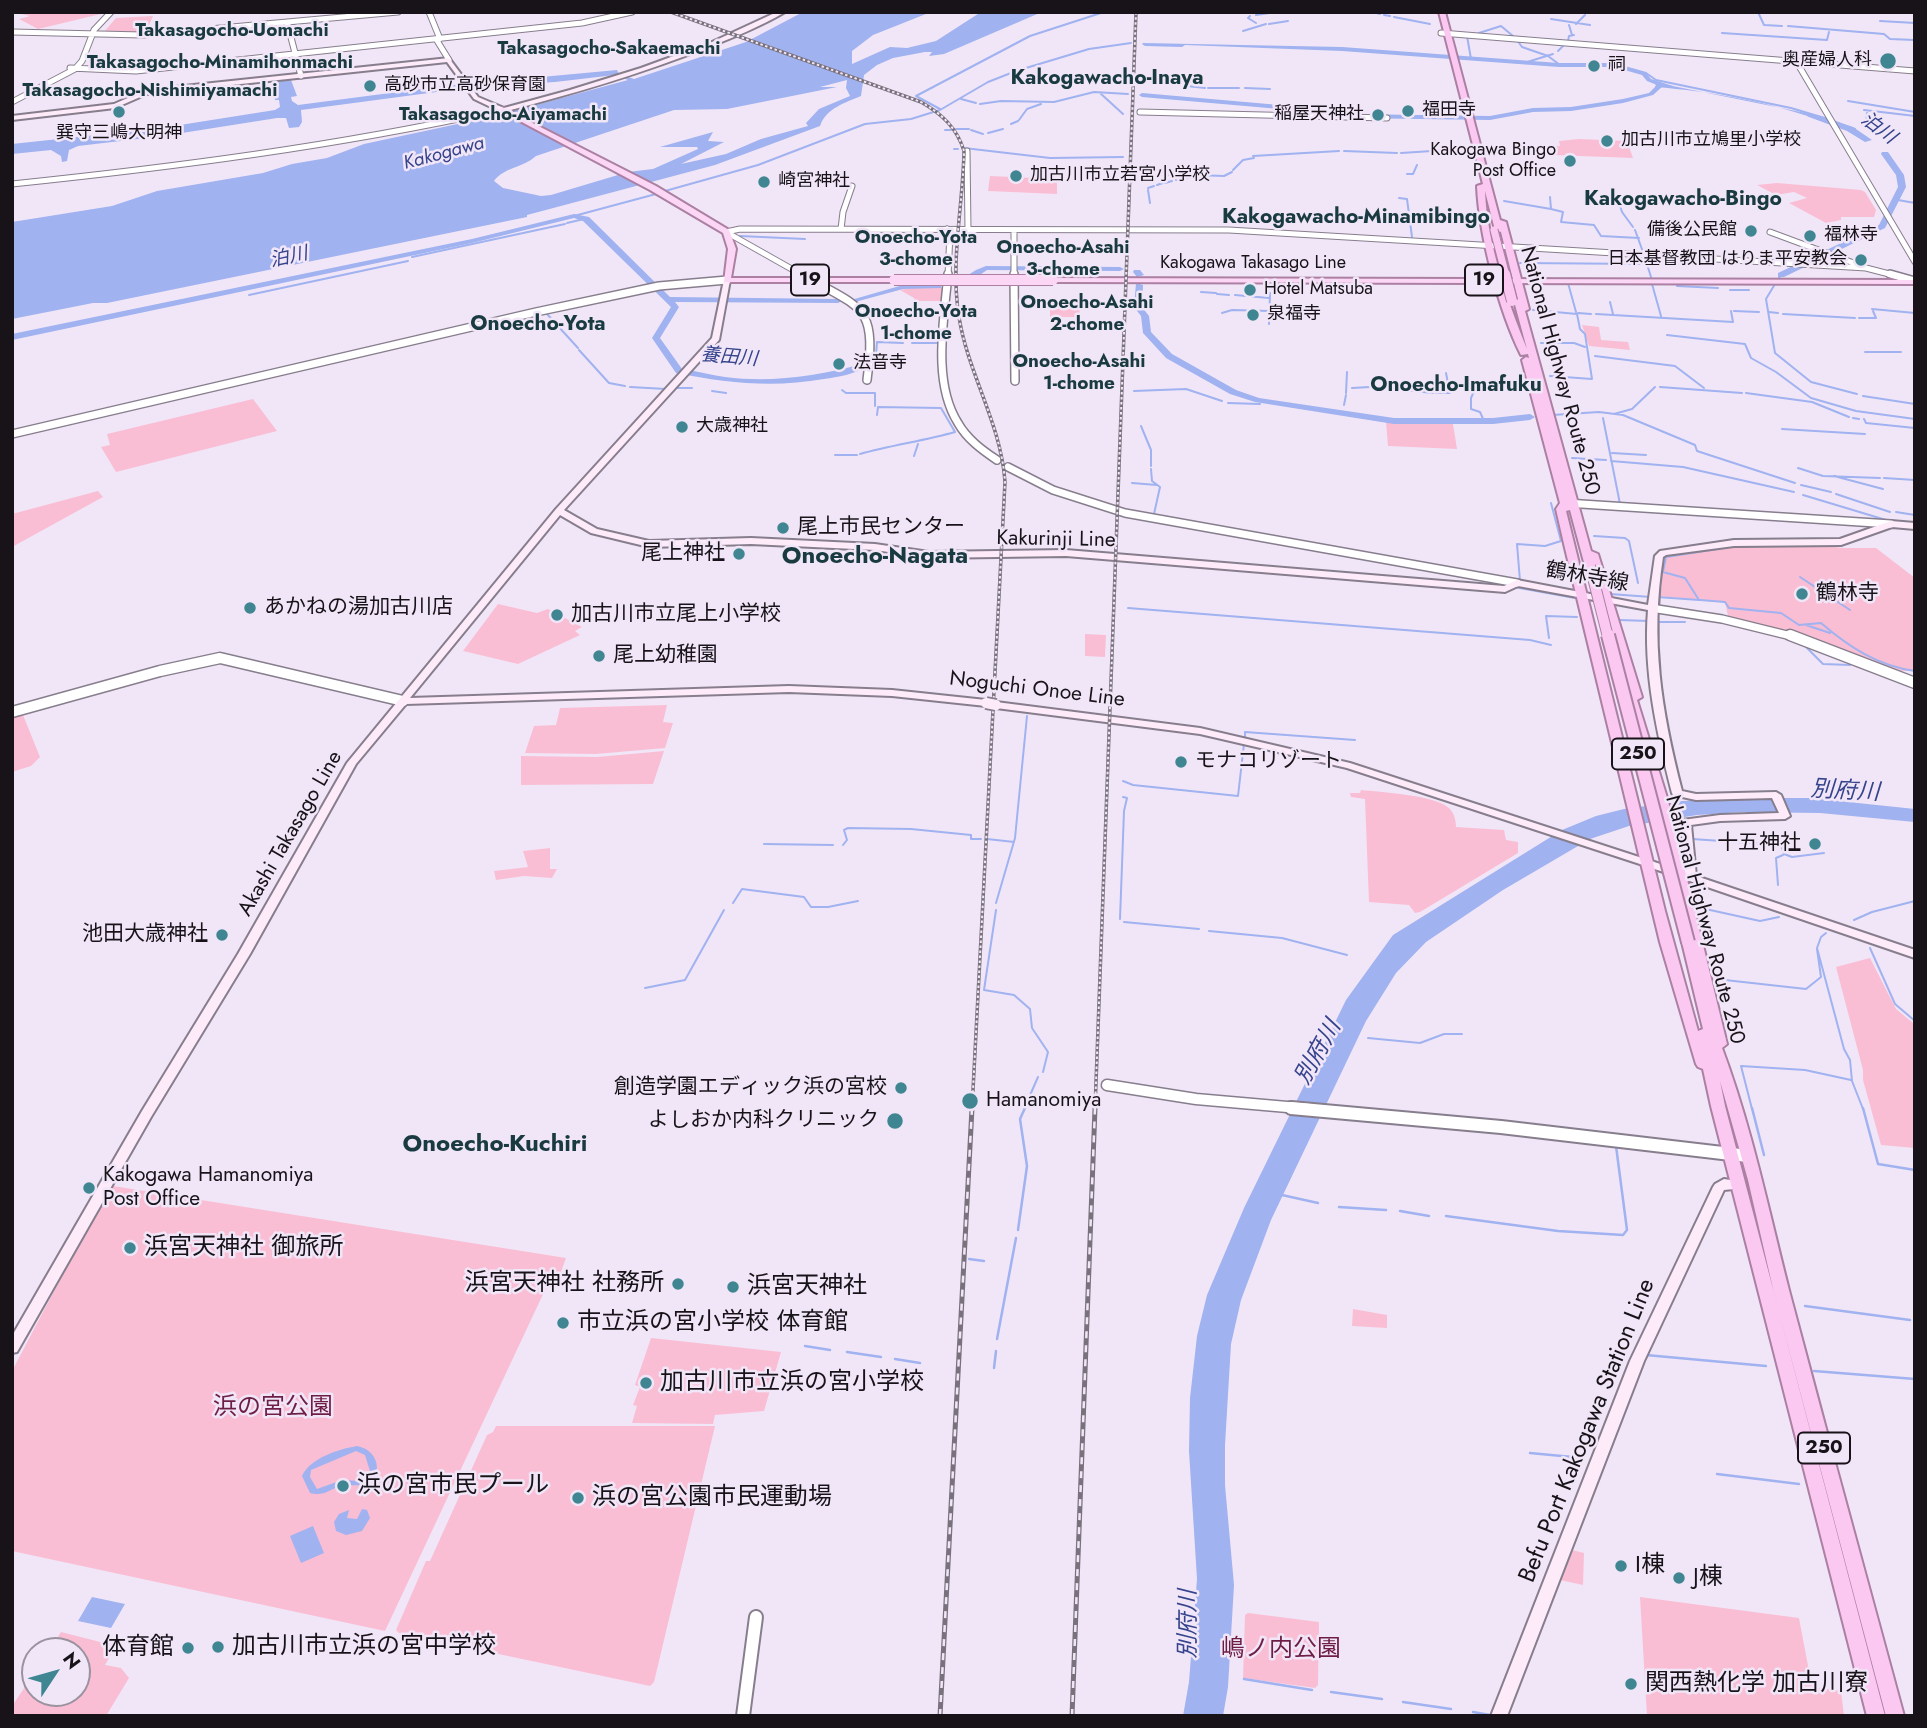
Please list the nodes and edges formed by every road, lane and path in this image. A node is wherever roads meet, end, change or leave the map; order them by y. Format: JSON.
{"nodes":[{"id":1,"x":111,"y":12,"type":"edge"},
{"id":2,"x":398,"y":12,"type":"edge"},
{"id":3,"x":429,"y":12,"type":"edge"},
{"id":4,"x":632,"y":12,"type":"edge"},
{"id":5,"x":782,"y":12,"type":"edge"},
{"id":6,"x":1444,"y":12,"type":"edge"},
{"id":7,"x":1434,"y":13,"type":"edge"},
{"id":8,"x":287,"y":22,"type":"junction"},
{"id":9,"x":1442,"y":22,"type":"junction"},
{"id":10,"x":12,"y":32,"type":"edge"},
{"id":11,"x":92,"y":34,"type":"junction"},
{"id":12,"x":1445,"y":34,"type":"junction"},
{"id":13,"x":438,"y":39,"type":"junction"},
{"id":14,"x":295,"y":54,"type":"junction"},
{"id":15,"x":449,"y":60,"type":"junction"},
{"id":16,"x":1796,"y":61,"type":"junction"},
{"id":17,"x":72,"y":69,"type":"junction"},
{"id":18,"x":1915,"y":71,"type":"edge"},
{"id":19,"x":301,"y":76,"type":"junction"},
{"id":20,"x":12,"y":96,"type":"edge"},
{"id":21,"x":12,"y":102,"type":"edge"},
{"id":22,"x":502,"y":110,"type":"junction"},
{"id":23,"x":1140,"y":111,"type":"dead end"},
{"id":24,"x":12,"y":118,"type":"edge"},
{"id":25,"x":1387,"y":118,"type":"dead end"},
{"id":26,"x":967,"y":151,"type":"dead end"},
{"id":27,"x":12,"y":184,"type":"edge"},
{"id":28,"x":852,"y":186,"type":"dead end"},
{"id":29,"x":1484,"y":186,"type":"junction"},
{"id":30,"x":841,"y":229,"type":"junction"},
{"id":31,"x":947,"y":229,"type":"junction"},
{"id":32,"x":968,"y":230,"type":"junction"},
{"id":33,"x":1014,"y":230,"type":"junction"},
{"id":34,"x":1497,"y":230,"type":"joint"},
{"id":35,"x":726,"y":232,"type":"junction"},
{"id":36,"x":1770,"y":232,"type":"dead end"},
{"id":37,"x":1492,"y":248,"type":"junction"},
{"id":38,"x":1510,"y":249,"type":"junction"},
{"id":39,"x":1915,"y":262,"type":"edge"},
{"id":40,"x":1866,"y":268,"type":"junction"},
{"id":41,"x":727,"y":280,"type":"junction"},
{"id":42,"x":809,"y":280,"type":"junction"},
{"id":43,"x":894,"y":280,"type":"joint"},
{"id":44,"x":1053,"y":280,"type":"joint"},
{"id":45,"x":1500,"y":280,"type":"junction"},
{"id":46,"x":1518,"y":280,"type":"junction"},
{"id":47,"x":1915,"y":282,"type":"edge"},
{"id":48,"x":1530,"y":357,"type":"junction"},
{"id":49,"x":867,"y":380,"type":"dead end"},
{"id":50,"x":1015,"y":381,"type":"dead end"},
{"id":51,"x":12,"y":433,"type":"edge"},
{"id":52,"x":998,"y":460,"type":"dead end"},
{"id":53,"x":1008,"y":467,"type":"dead end"},
{"id":54,"x":1570,"y":504,"type":"junction"},
{"id":55,"x":559,"y":510,"type":"junction"},
{"id":56,"x":1891,"y":524,"type":"junction"},
{"id":57,"x":1915,"y":526,"type":"edge"},
{"id":58,"x":1587,"y":569,"type":"junction"},
{"id":59,"x":1517,"y":583,"type":"junction"},
{"id":60,"x":1581,"y":595,"type":"junction"},
{"id":61,"x":1607,"y":600,"type":"junction"},
{"id":62,"x":1651,"y":608,"type":"junction"},
{"id":63,"x":1915,"y":683,"type":"edge"},
{"id":64,"x":403,"y":701,"type":"junction"},
{"id":65,"x":12,"y":712,"type":"edge"},
{"id":66,"x":1645,"y":738,"type":"junction"},
{"id":67,"x":1633,"y":806,"type":"joint"},
{"id":68,"x":1639,"y":831,"type":"joint"},
{"id":69,"x":1647,"y":863,"type":"junction"},
{"id":70,"x":1685,"y":876,"type":"junction"},
{"id":71,"x":1683,"y":942,"type":"junction"},
{"id":72,"x":1915,"y":948,"type":"edge"},
{"id":73,"x":1915,"y":954,"type":"edge"},
{"id":74,"x":1724,"y":1072,"type":"junction"},
{"id":75,"x":1107,"y":1086,"type":"dead end"},
{"id":76,"x":1718,"y":1106,"type":"junction"},
{"id":77,"x":1740,"y":1156,"type":"junction"},
{"id":78,"x":1739,"y":1185,"type":"junction"},
{"id":79,"x":12,"y":1348,"type":"edge"},
{"id":80,"x":756,"y":1617,"type":"dead end"},
{"id":81,"x":743,"y":1716,"type":"edge"},
{"id":82,"x":1499,"y":1716,"type":"edge"},
{"id":83,"x":1876,"y":1716,"type":"edge"},
{"id":84,"x":1895,"y":1716,"type":"edge"}],
"edges":[{"from":1,"to":11,"type":"street"},
{"from":2,"to":8,"type":"street"},
{"from":3,"to":13,"type":"street"},
{"from":4,"to":13,"type":"street"},
{"from":5,"to":22,"type":"main road"},
{"from":6,"to":9,"type":"highway","name":"National Highway Route 250","number":"250"},
{"from":7,"to":9,"type":"highway","name":"National Highway Route 250","number":"250"},
{"from":8,"to":11,"type":"street"},
{"from":8,"to":14,"type":"street"},
{"from":9,"to":12,"type":"highway","name":"National Highway Route 250","number":"250"},
{"from":10,"to":11,"type":"street"},
{"from":11,"to":17,"type":"street"},
{"from":12,"to":16,"type":"street"},
{"from":12,"to":29,"type":"highway","name":"National Highway Route 250","number":"250"},
{"from":13,"to":14,"type":"street"},
{"from":13,"to":15,"type":"street"},
{"from":14,"to":17,"type":"street"},
{"from":14,"to":19,"type":"street"},
{"from":15,"to":19,"type":"main road"},
{"from":15,"to":22,"type":"main road"},
{"from":16,"to":18,"type":"street"},
{"from":16,"to":39,"type":"street"},
{"from":17,"to":20,"type":"street"},
{"from":17,"to":21,"type":"street"},
{"from":19,"to":24,"type":"main road"},
{"from":22,"to":27,"type":"street"},
{"from":22,"to":35,"type":"main road"},
{"from":23,"to":25,"type":"street"},
{"from":26,"to":32,"type":"street"},
{"from":28,"to":30,"type":"street"},
{"from":29,"to":34,"type":"highway","name":"National Highway Route 250","number":"250"},
{"from":29,"to":37,"type":"highway","number":"250"},
{"from":29,"to":38,"type":"highway","number":"250"},
{"from":30,"to":31,"type":"street"},
{"from":30,"to":35,"type":"street"},
{"from":31,"to":32,"type":"street"},
{"from":31,"to":52,"type":"street"},
{"from":32,"to":33,"type":"street"},
{"from":33,"to":37,"type":"street"},
{"from":33,"to":50,"type":"street"},
{"from":34,"to":48,"type":"highway","name":"National Highway Route 250","number":"250","bridge":true},
{"from":35,"to":41,"type":"main road"},
{"from":35,"to":42,"type":"street"},
{"from":36,"to":40,"type":"street"},
{"from":37,"to":38,"type":"street"},
{"from":37,"to":45,"type":"highway","number":"250"},
{"from":38,"to":40,"type":"street"},
{"from":38,"to":46,"type":"highway","number":"250"},
{"from":40,"to":47,"type":"street"},
{"from":41,"to":42,"type":"main road","name":"Kakogawa Takasago Line","number":"19"},
{"from":41,"to":51,"type":"street"},
{"from":41,"to":55,"type":"main road","name":"Akashi Takasago Line"},
{"from":42,"to":43,"type":"main road","name":"Kakogawa Takasago Line","number":"19"},
{"from":42,"to":49,"type":"street"},
{"from":43,"to":44,"type":"main road","name":"Kakogawa Takasago Line","number":"19","bridge":true},
{"from":44,"to":45,"type":"main road","name":"Kakogawa Takasago Line","number":"19"},
{"from":45,"to":46,"type":"main road","name":"Kakogawa Takasago Line","number":"19"},
{"from":45,"to":48,"type":"highway","number":"250"},
{"from":46,"to":47,"type":"main road","name":"Kakogawa Takasago Line","number":"19"},
{"from":46,"to":48,"type":"highway","number":"250"},
{"from":48,"to":54,"type":"highway","name":"National Highway Route 250","number":"250"},
{"from":53,"to":59,"type":"street"},
{"from":54,"to":56,"type":"street"},
{"from":54,"to":58,"type":"highway","name":"National Highway Route 250","number":"250"},
{"from":54,"to":60,"type":"highway","number":"250"},
{"from":54,"to":61,"type":"highway","number":"250"},
{"from":55,"to":59,"type":"main road","name":"Kakurinji Line"},
{"from":55,"to":64,"type":"main road","name":"Akashi Takasago Line"},
{"from":56,"to":57,"type":"main road"},
{"from":56,"to":62,"type":"main road"},
{"from":58,"to":66,"type":"highway","number":"250","bridge":true},
{"from":58,"to":71,"type":"highway","name":"National Highway Route 250","number":"250","bridge":true},
{"from":59,"to":60,"type":"main road","name":"鶴林寺線"},
{"from":60,"to":61,"type":"main road","name":"鶴林寺線"},
{"from":60,"to":67,"type":"highway","number":"250"},
{"from":61,"to":62,"type":"main road","name":"鶴林寺線"},
{"from":61,"to":66,"type":"highway","number":"250"},
{"from":62,"to":63,"type":"street"},
{"from":62,"to":70,"type":"main road"},
{"from":64,"to":65,"type":"street"},
{"from":64,"to":69,"type":"main road","name":"Noguchi Onoe Line"},
{"from":64,"to":79,"type":"main road","name":"Akashi Takasago Line"},
{"from":66,"to":70,"type":"highway","number":"250"},
{"from":67,"to":68,"type":"highway","number":"250"},
{"from":68,"to":69,"type":"highway","number":"250"},
{"from":69,"to":70,"type":"main road"},
{"from":69,"to":76,"type":"highway","number":"250"},
{"from":70,"to":72,"type":"main road"},
{"from":70,"to":73,"type":"main road"},
{"from":70,"to":74,"type":"highway","number":"250"},
{"from":71,"to":74,"type":"highway","name":"National Highway Route 250","number":"250"},
{"from":71,"to":76,"type":"highway","name":"National Highway Route 250","number":"250"},
{"from":74,"to":77,"type":"highway","name":"National Highway Route 250","number":"250"},
{"from":75,"to":77,"type":"street"},
{"from":76,"to":77,"type":"highway","name":"National Highway Route 250","number":"250"},
{"from":77,"to":78,"type":"highway","name":"National Highway Route 250","number":"250"},
{"from":77,"to":84,"type":"highway","name":"National Highway Route 250","number":"250"},
{"from":78,"to":82,"type":"main road","name":"Befu Port Kakogawa Station Line"},
{"from":78,"to":83,"type":"highway","name":"National Highway Route 250","number":"250"},
{"from":80,"to":81,"type":"street"}]}
